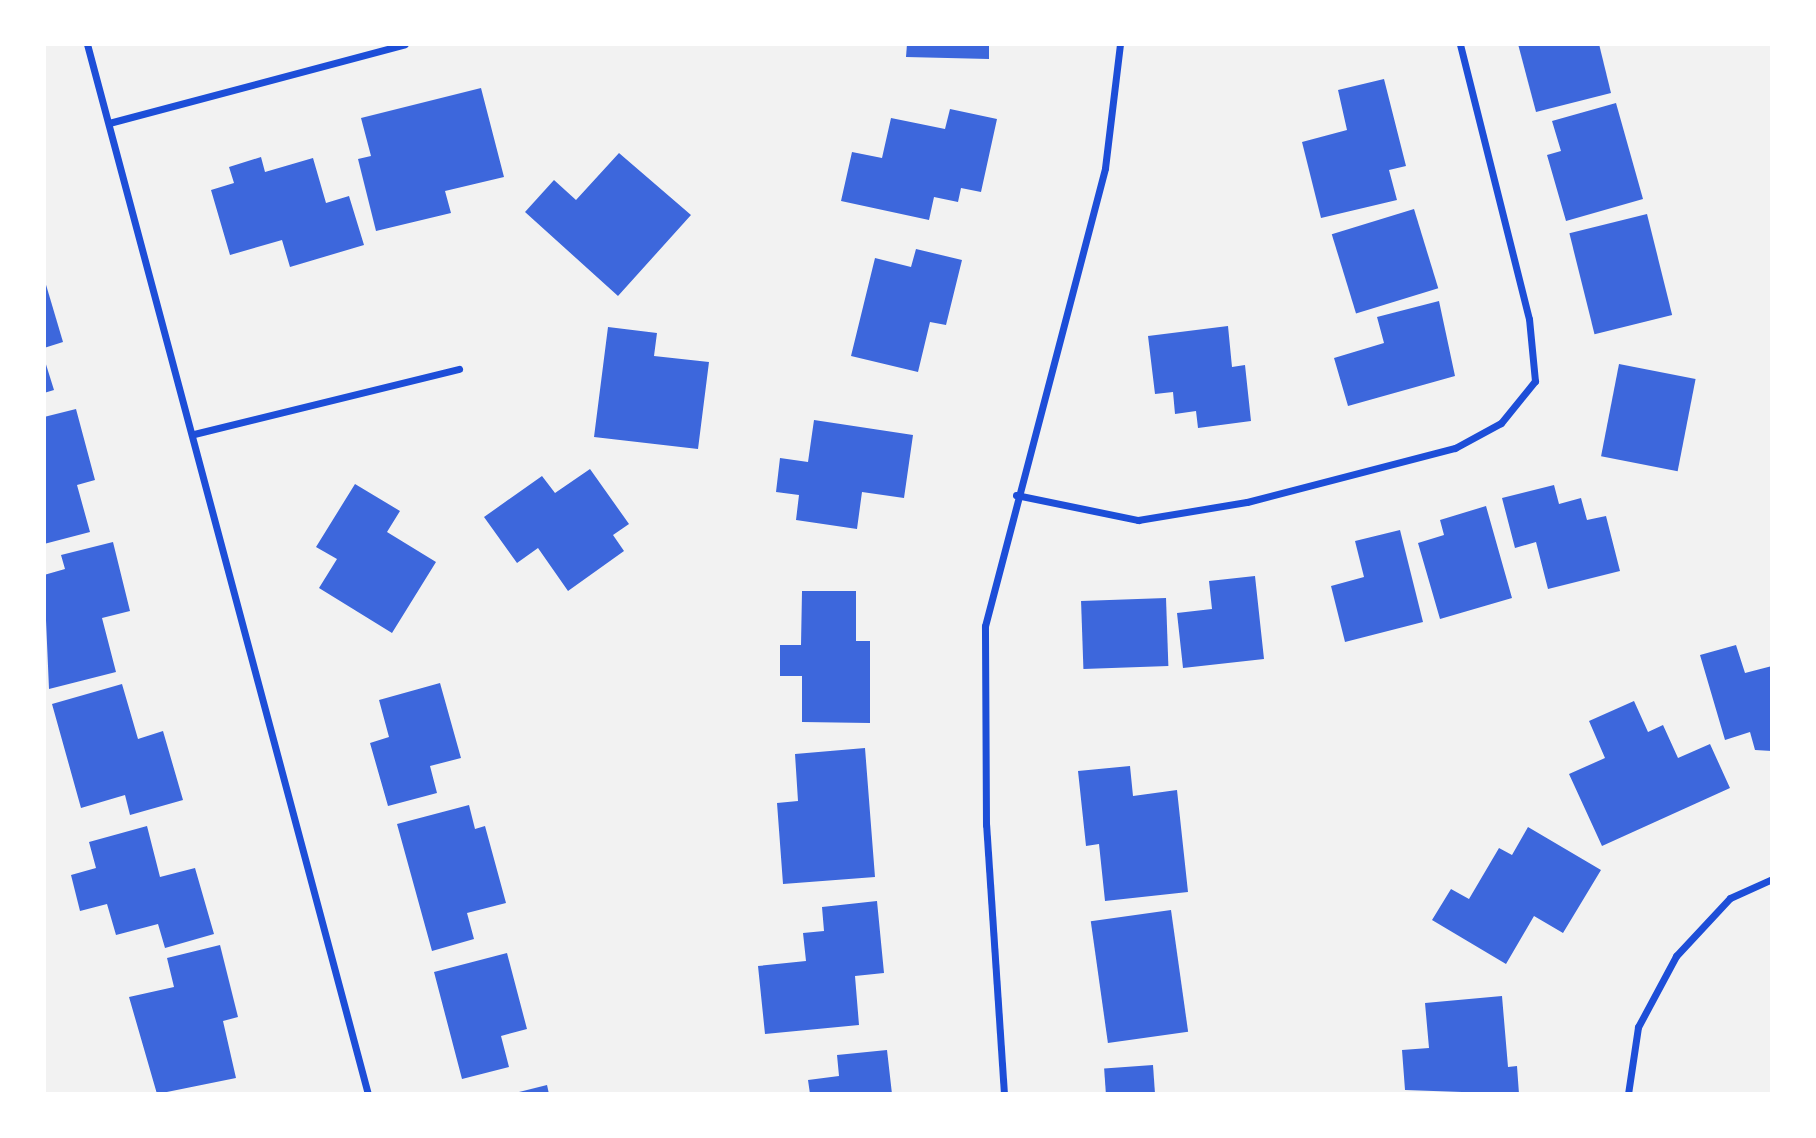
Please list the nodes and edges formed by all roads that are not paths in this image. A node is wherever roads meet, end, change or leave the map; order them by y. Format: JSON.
{"nodes":[{"id":1,"x":87,"y":44,"type":"edge"},
{"id":2,"x":405,"y":44,"type":"edge"},
{"id":3,"x":1120,"y":44,"type":"edge"},
{"id":4,"x":1460,"y":44,"type":"edge"},
{"id":5,"x":109,"y":123,"type":"junction"},
{"id":6,"x":459,"y":369,"type":"dead end"},
{"id":7,"x":194,"y":434,"type":"junction"},
{"id":8,"x":1016,"y":495,"type":"junction"},
{"id":9,"x":1772,"y":879,"type":"edge"},
{"id":10,"x":368,"y":1094,"type":"edge"},
{"id":11,"x":1004,"y":1094,"type":"edge"},
{"id":12,"x":1628,"y":1094,"type":"edge"}],
"edges":[{"from":1,"to":5,"type":"street"},
{"from":2,"to":5,"type":"street"},
{"from":3,"to":8,"type":"street"},
{"from":4,"to":8,"type":"street"},
{"from":5,"to":7,"type":"street"},
{"from":6,"to":7,"type":"street"},
{"from":7,"to":10,"type":"street"},
{"from":8,"to":11,"type":"street"},
{"from":9,"to":12,"type":"street"}]}
